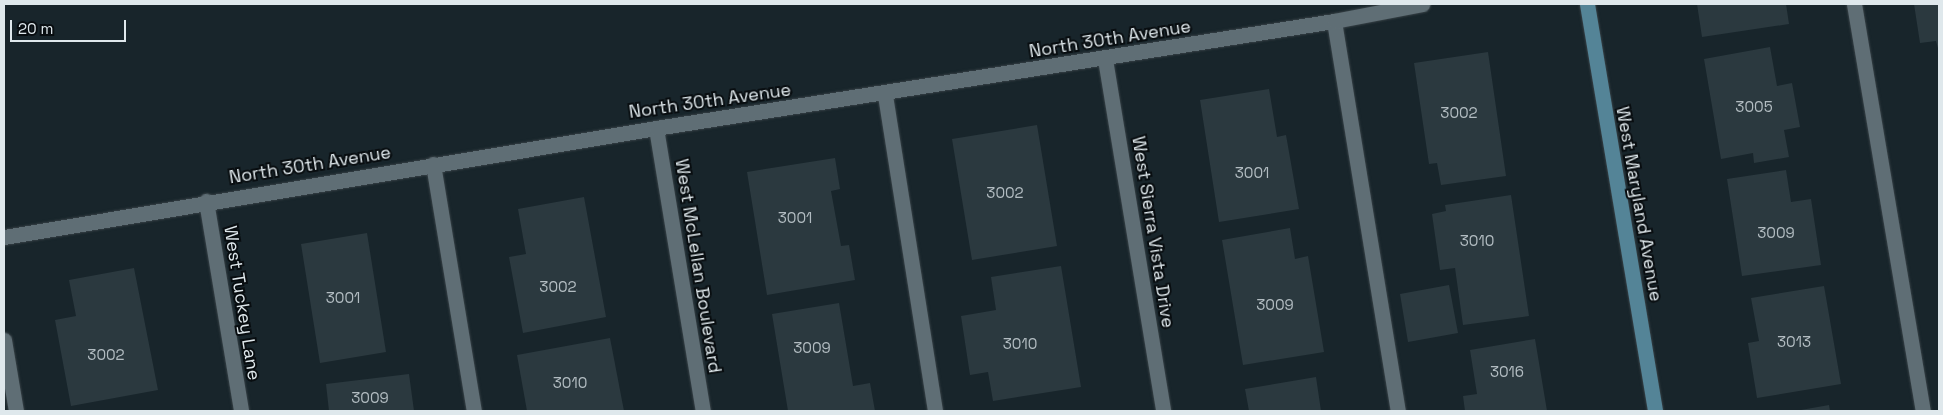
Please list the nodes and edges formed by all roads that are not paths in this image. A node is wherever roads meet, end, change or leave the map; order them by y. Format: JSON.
{"nodes":[{"id":1,"x":1422,"y":4,"type":"edge"},
{"id":2,"x":1587,"y":4,"type":"edge"},
{"id":3,"x":1854,"y":4,"type":"edge"},
{"id":4,"x":1334,"y":21,"type":"junction"},
{"id":5,"x":1105,"y":59,"type":"junction"},
{"id":6,"x":885,"y":94,"type":"junction"},
{"id":7,"x":656,"y":128,"type":"junction"},
{"id":8,"x":433,"y":164,"type":"junction"},
{"id":9,"x":206,"y":201,"type":"junction"},
{"id":10,"x":4,"y":236,"type":"edge"},
{"id":11,"x":4,"y":340,"type":"edge"},
{"id":12,"x":16,"y":411,"type":"edge"},
{"id":13,"x":241,"y":411,"type":"edge"},
{"id":14,"x":474,"y":411,"type":"edge"},
{"id":15,"x":703,"y":411,"type":"edge"},
{"id":16,"x":935,"y":411,"type":"edge"},
{"id":17,"x":1163,"y":411,"type":"edge"},
{"id":18,"x":1398,"y":411,"type":"edge"},
{"id":19,"x":1655,"y":411,"type":"edge"},
{"id":20,"x":1923,"y":411,"type":"edge"}],
"edges":[{"from":1,"to":4,"type":"street","name":"North 30th Avenue"},
{"from":2,"to":19,"type":"street","name":"West Maryland Avenue"},
{"from":3,"to":20,"type":"street"},
{"from":4,"to":5,"type":"street","name":"North 30th Avenue"},
{"from":4,"to":18,"type":"street"},
{"from":5,"to":6,"type":"street","name":"North 30th Avenue"},
{"from":5,"to":17,"type":"street","name":"West Sierra Vista Drive"},
{"from":6,"to":7,"type":"street","name":"North 30th Avenue"},
{"from":6,"to":16,"type":"street"},
{"from":7,"to":8,"type":"street","name":"North 30th Avenue"},
{"from":7,"to":15,"type":"street","name":"West McLellan Boulevard"},
{"from":8,"to":9,"type":"street","name":"North 30th Avenue"},
{"from":8,"to":14,"type":"street"},
{"from":9,"to":10,"type":"street","name":"North 30th Avenue"},
{"from":9,"to":13,"type":"street","name":"West Tuckey Lane"},
{"from":11,"to":12,"type":"street"}]}
